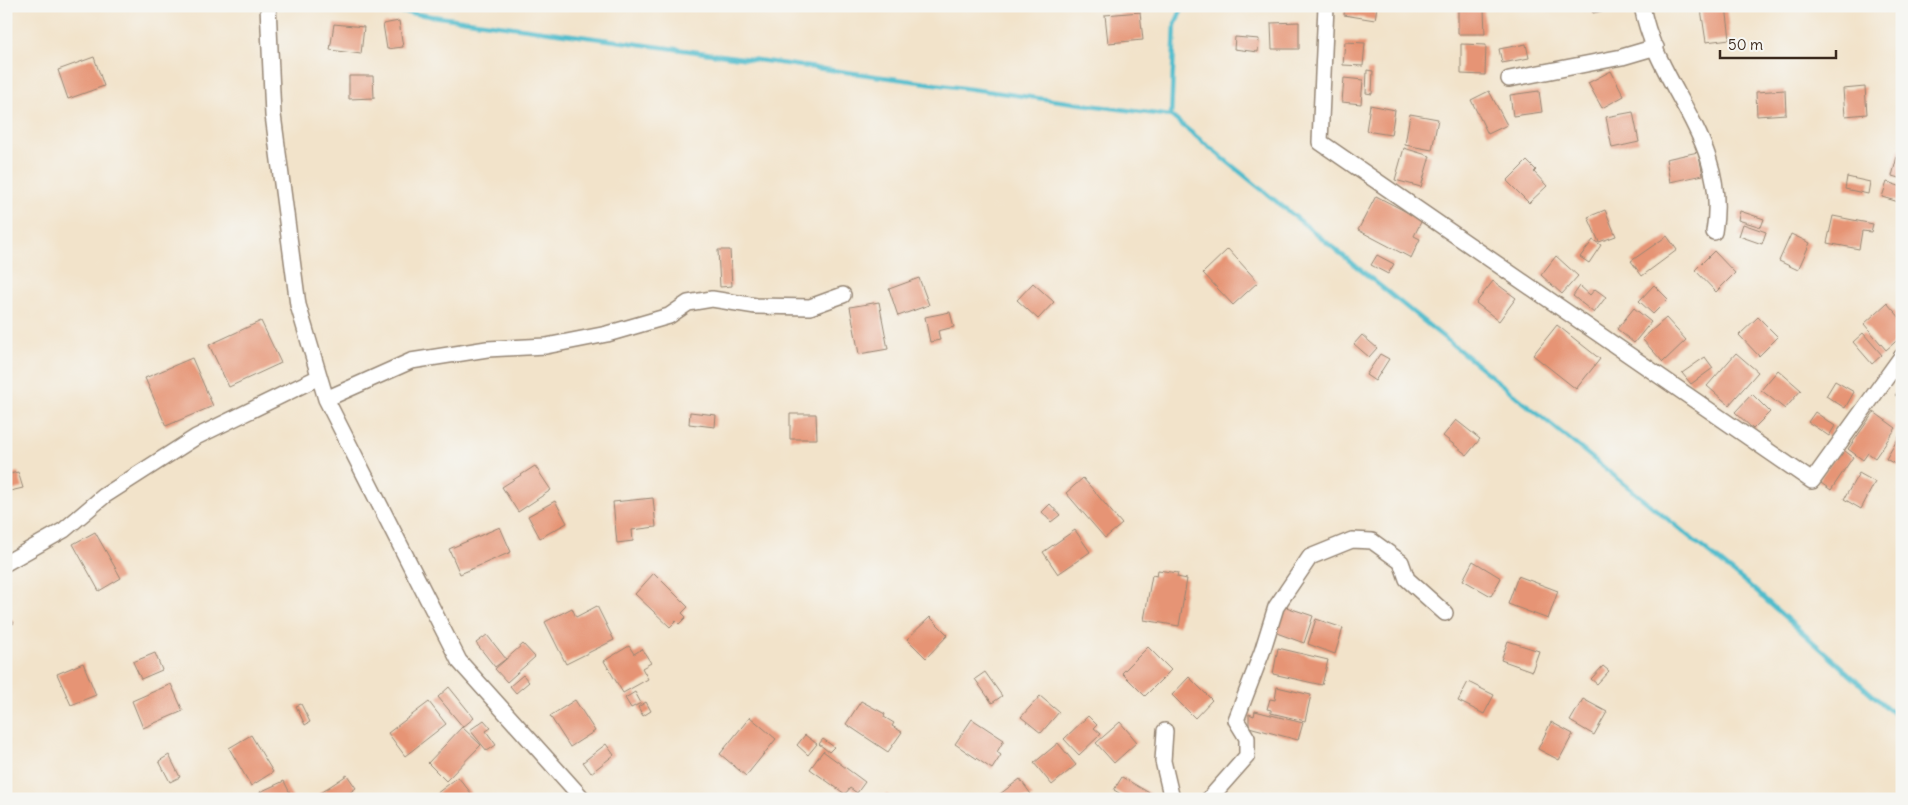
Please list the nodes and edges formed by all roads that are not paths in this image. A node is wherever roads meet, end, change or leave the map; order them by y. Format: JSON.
{"nodes":[{"id":1,"x":268,"y":6,"type":"edge"},
{"id":2,"x":1326,"y":6,"type":"edge"},
{"id":3,"x":1642,"y":6,"type":"edge"},
{"id":4,"x":1656,"y":47,"type":"junction"},
{"id":5,"x":1509,"y":79,"type":"dead end"},
{"id":6,"x":1714,"y":232,"type":"dead end"},
{"id":7,"x":842,"y":295,"type":"dead end"},
{"id":8,"x":1902,"y":356,"type":"edge"},
{"id":9,"x":320,"y":377,"type":"junction"},
{"id":10,"x":326,"y":399,"type":"junction"},
{"id":11,"x":6,"y":563,"type":"edge"},
{"id":12,"x":1445,"y":613,"type":"dead end"},
{"id":13,"x":1165,"y":731,"type":"dead end"},
{"id":14,"x":583,"y":799,"type":"edge"},
{"id":15,"x":1172,"y":799,"type":"edge"},
{"id":16,"x":1209,"y":799,"type":"edge"}],
"edges":[{"from":1,"to":9,"type":"street"},
{"from":2,"to":8,"type":"street"},
{"from":3,"to":4,"type":"street"},
{"from":4,"to":5,"type":"street"},
{"from":4,"to":6,"type":"street"},
{"from":7,"to":10,"type":"street"},
{"from":9,"to":10,"type":"street"},
{"from":9,"to":11,"type":"street"},
{"from":10,"to":14,"type":"street"},
{"from":12,"to":16,"type":"street"},
{"from":13,"to":15,"type":"street"}]}
